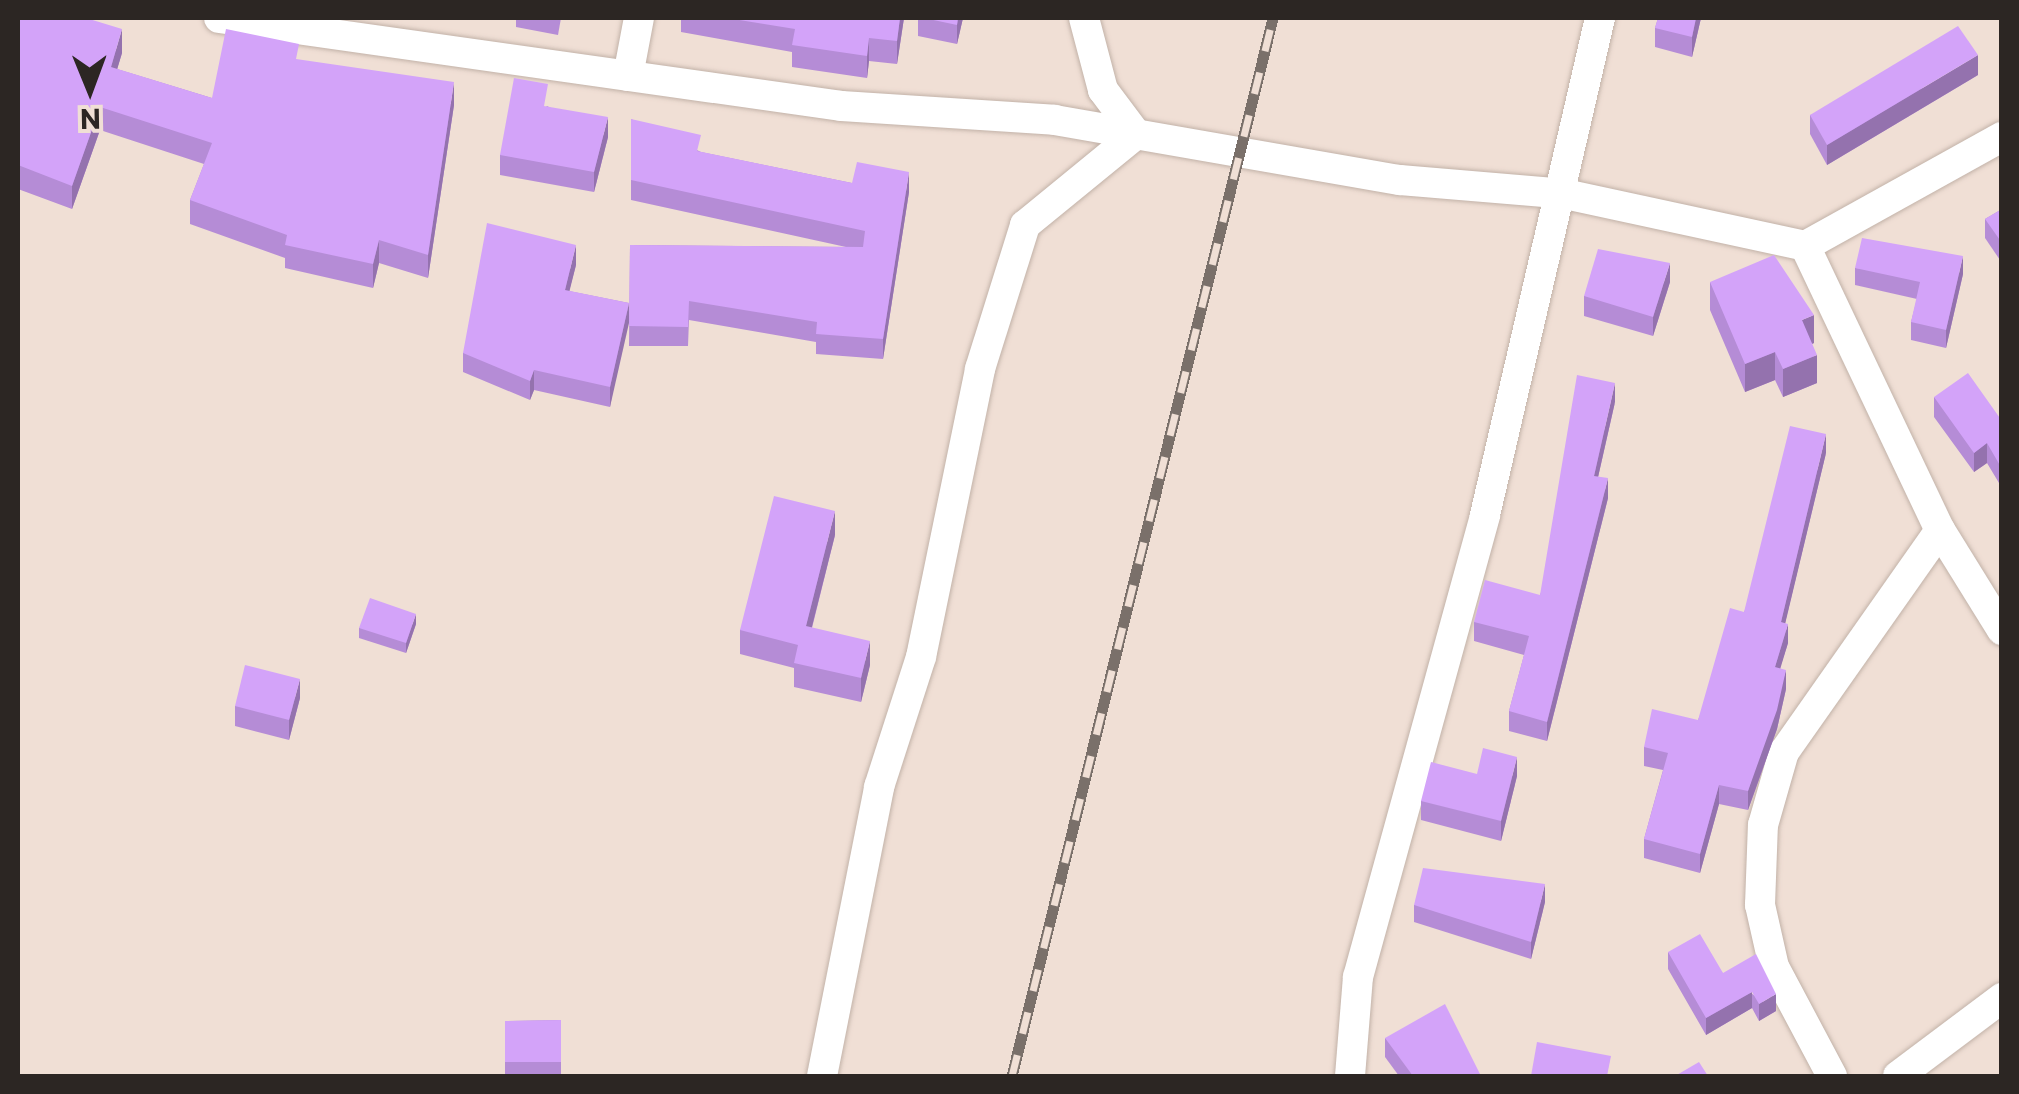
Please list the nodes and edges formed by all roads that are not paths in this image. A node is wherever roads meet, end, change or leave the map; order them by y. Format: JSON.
{"nodes":[{"id":1,"x":219,"y":18,"type":"edge"},
{"id":2,"x":640,"y":18,"type":"edge"},
{"id":3,"x":1084,"y":18,"type":"edge"},
{"id":4,"x":1600,"y":18,"type":"edge"},
{"id":5,"x":302,"y":24,"type":"edge"},
{"id":6,"x":628,"y":76,"type":"junction"},
{"id":7,"x":1136,"y":134,"type":"junction"},
{"id":8,"x":2002,"y":136,"type":"edge"},
{"id":9,"x":1565,"y":194,"type":"junction"},
{"id":10,"x":1806,"y":246,"type":"junction"},
{"id":11,"x":1940,"y":530,"type":"junction"},
{"id":12,"x":2002,"y":630,"type":"edge"},
{"id":13,"x":2002,"y":998,"type":"edge"},
{"id":14,"x":822,"y":1076,"type":"edge"},
{"id":15,"x":1350,"y":1076,"type":"edge"},
{"id":16,"x":1832,"y":1076,"type":"edge"},
{"id":17,"x":1898,"y":1076,"type":"edge"}],
"edges":[{"from":1,"to":5,"type":"street"},
{"from":2,"to":6,"type":"street"},
{"from":3,"to":7,"type":"street"},
{"from":4,"to":9,"type":"street"},
{"from":5,"to":6,"type":"street"},
{"from":6,"to":7,"type":"street"},
{"from":7,"to":9,"type":"street"},
{"from":7,"to":14,"type":"street"},
{"from":8,"to":10,"type":"street"},
{"from":9,"to":10,"type":"street"},
{"from":9,"to":15,"type":"street"},
{"from":10,"to":11,"type":"street"},
{"from":11,"to":12,"type":"street"},
{"from":11,"to":16,"type":"street"},
{"from":13,"to":17,"type":"street"}]}
